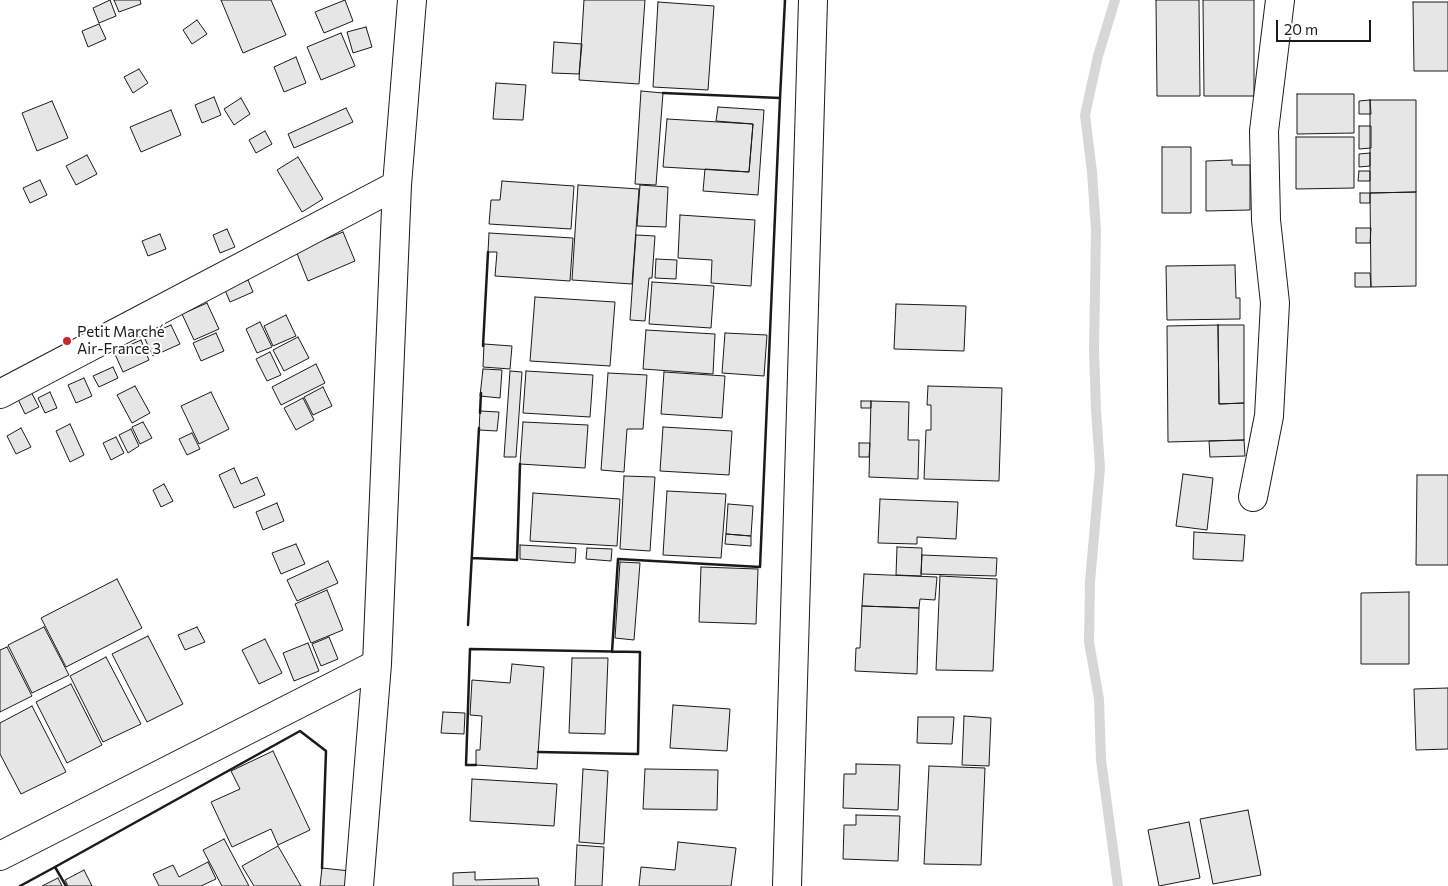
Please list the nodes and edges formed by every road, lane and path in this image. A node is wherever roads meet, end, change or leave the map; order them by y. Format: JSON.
{"nodes":[{"id":1,"x":412,"y":0,"type":"edge"},
{"id":2,"x":813,"y":0,"type":"edge"},
{"id":3,"x":1280,"y":0,"type":"edge"},
{"id":4,"x":397,"y":185,"type":"junction"},
{"id":5,"x":0,"y":394,"type":"edge"},
{"id":6,"x":1253,"y":497,"type":"dead end"},
{"id":7,"x":377,"y":664,"type":"junction"},
{"id":8,"x":0,"y":856,"type":"edge"},
{"id":9,"x":359,"y":886,"type":"edge"},
{"id":10,"x":787,"y":886,"type":"edge"}],
"edges":[{"from":1,"to":4,"type":"street"},
{"from":2,"to":10,"type":"street"},
{"from":3,"to":6,"type":"street"},
{"from":4,"to":5,"type":"street"},
{"from":4,"to":7,"type":"street"},
{"from":7,"to":8,"type":"street"},
{"from":7,"to":9,"type":"street"}]}
